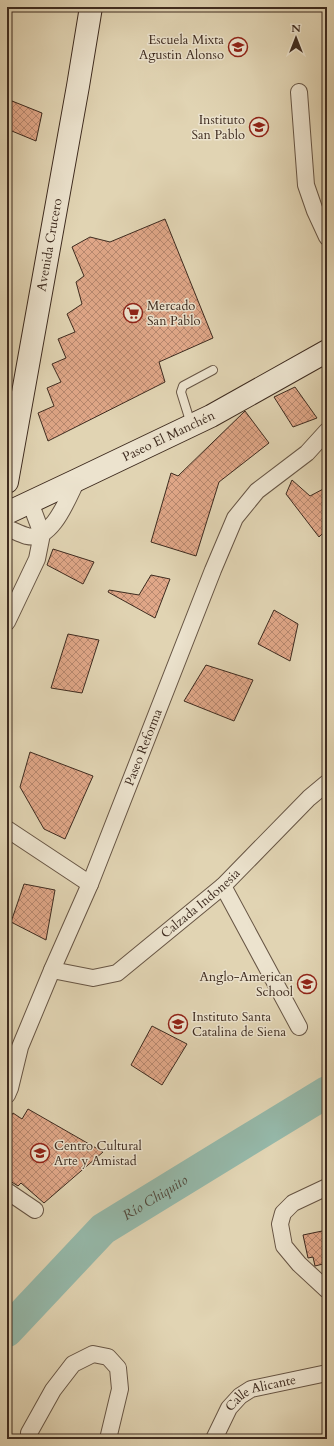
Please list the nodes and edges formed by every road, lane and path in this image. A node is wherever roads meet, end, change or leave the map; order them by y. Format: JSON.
{"nodes":[{"id":1,"x":91,"y":7,"type":"edge"},
{"id":2,"x":299,"y":92,"type":"dead end"},
{"id":3,"x":327,"y":237,"type":"edge"},
{"id":4,"x":327,"y":351,"type":"edge"},
{"id":5,"x":213,"y":370,"type":"dead end"},
{"id":6,"x":192,"y":425,"type":"junction"},
{"id":7,"x":327,"y":431,"type":"edge"},
{"id":8,"x":77,"y":480,"type":"junction"},
{"id":9,"x":7,"y":482,"type":"edge"},
{"id":10,"x":30,"y":502,"type":"junction"},
{"id":11,"x":7,"y":512,"type":"edge"},
{"id":12,"x":7,"y":528,"type":"edge"},
{"id":13,"x":42,"y":534,"type":"junction"},
{"id":14,"x":7,"y":622,"type":"edge"},
{"id":15,"x":327,"y":783,"type":"edge"},
{"id":16,"x":7,"y":829,"type":"edge"},
{"id":17,"x":90,"y":884,"type":"junction"},
{"id":18,"x":223,"y":886,"type":"junction"},
{"id":19,"x":52,"y":970,"type":"junction"},
{"id":20,"x":299,"y":1027,"type":"dead end"},
{"id":21,"x":8,"y":1090,"type":"edge"},
{"id":22,"x":327,"y":1187,"type":"edge"},
{"id":23,"x":7,"y":1191,"type":"edge"},
{"id":24,"x":35,"y":1210,"type":"dead end"},
{"id":25,"x":327,"y":1290,"type":"edge"},
{"id":26,"x":327,"y":1373,"type":"edge"},
{"id":27,"x":29,"y":1433,"type":"dead end"},
{"id":28,"x":108,"y":1439,"type":"edge"},
{"id":29,"x":214,"y":1439,"type":"edge"}],
"edges":[{"from":1,"to":9,"type":"street","name":"Avenida Crucero"},
{"from":2,"to":3,"type":"street"},
{"from":4,"to":6,"type":"street","name":"Paseo El Manchén"},
{"from":5,"to":6,"type":"lane"},
{"from":6,"to":8,"type":"street","name":"Paseo El Manchén"},
{"from":7,"to":17,"type":"street","name":"Paseo Reforma"},
{"from":8,"to":10,"type":"street","name":"Paseo El Manchén"},
{"from":8,"to":13,"type":"street"},
{"from":10,"to":11,"type":"street","name":"Paseo El Manchén"},
{"from":10,"to":13,"type":"street"},
{"from":12,"to":13,"type":"street"},
{"from":13,"to":14,"type":"street"},
{"from":15,"to":18,"type":"street","name":"Calzada Indonesia"},
{"from":16,"to":17,"type":"street"},
{"from":17,"to":19,"type":"street","name":"Paseo Reforma"},
{"from":18,"to":19,"type":"street","name":"Calzada Indonesia"},
{"from":18,"to":20,"type":"street"},
{"from":19,"to":21,"type":"street","name":"Paseo Reforma"},
{"from":22,"to":25,"type":"street"},
{"from":23,"to":24,"type":"street"},
{"from":26,"to":29,"type":"street","name":"Calle Alicante"},
{"from":27,"to":28,"type":"street"}]}
